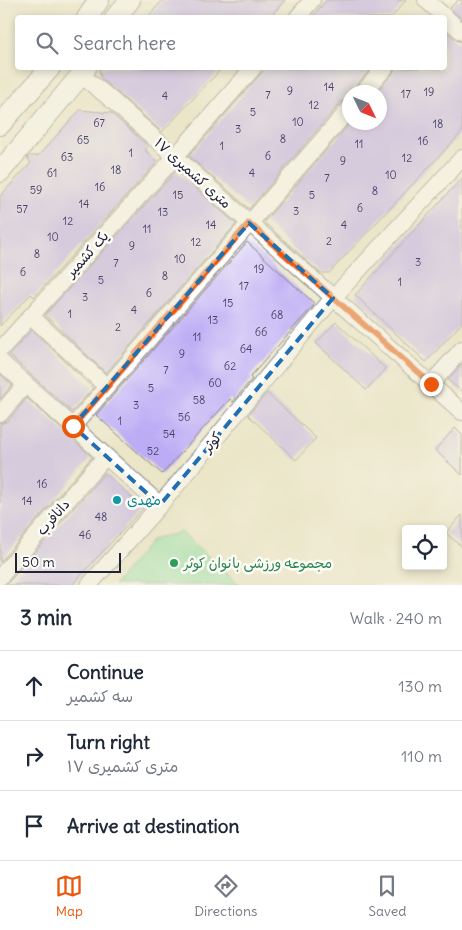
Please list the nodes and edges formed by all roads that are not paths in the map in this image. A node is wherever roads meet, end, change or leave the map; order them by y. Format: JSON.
{"nodes":[{"id":1,"x":99,"y":0,"type":"edge"},
{"id":2,"x":130,"y":0,"type":"edge"},
{"id":3,"x":312,"y":0,"type":"edge"},
{"id":4,"x":89,"y":15,"type":"edge"},
{"id":5,"x":118,"y":15,"type":"edge"},
{"id":6,"x":300,"y":15,"type":"edge"},
{"id":7,"x":447,"y":19,"type":"edge"},
{"id":8,"x":462,"y":32,"type":"edge"},
{"id":9,"x":48,"y":70,"type":"edge"},
{"id":10,"x":251,"y":70,"type":"edge"},
{"id":11,"x":383,"y":70,"type":"edge"},
{"id":12,"x":84,"y":71,"type":"edge"},
{"id":13,"x":369,"y":85,"type":"edge"},
{"id":14,"x":342,"y":117,"type":"edge"},
{"id":15,"x":0,"y":126,"type":"edge"},
{"id":16,"x":175,"y":158,"type":"junction"},
{"id":17,"x":462,"y":158,"type":"edge"},
{"id":18,"x":0,"y":172,"type":"edge"},
{"id":19,"x":249,"y":223,"type":"junction"},
{"id":20,"x":333,"y":298,"type":"junction"},
{"id":21,"x":31,"y":316,"type":"junction"},
{"id":22,"x":462,"y":349,"type":"edge"},
{"id":23,"x":0,"y":350,"type":"edge"},
{"id":24,"x":0,"y":361,"type":"edge"},
{"id":25,"x":26,"y":384,"type":"junction"},
{"id":26,"x":431,"y":384,"type":"junction"},
{"id":27,"x":107,"y":387,"type":"junction"},
{"id":28,"x":462,"y":412,"type":"edge"},
{"id":29,"x":0,"y":414,"type":"edge"},
{"id":30,"x":73,"y":426,"type":"junction"},
{"id":31,"x":106,"y":456,"type":"junction"},
{"id":32,"x":160,"y":505,"type":"junction"},
{"id":33,"x":0,"y":577,"type":"edge"},
{"id":34,"x":89,"y":585,"type":"edge"}],
"edges":[{"from":1,"to":4,"type":"main road"},
{"from":2,"to":5,"type":"main road"},
{"from":3,"to":6,"type":"street"},
{"from":7,"to":8,"type":"street"},
{"from":9,"to":15,"type":"main road"},
{"from":10,"to":16,"type":"street","name":"یک کشمیر"},
{"from":11,"to":13,"type":"street"},
{"from":12,"to":16,"type":"street","name":"۱۷ متری کشمیری"},
{"from":12,"to":18,"type":"main road"},
{"from":14,"to":19,"type":"street"},
{"from":16,"to":19,"type":"street","name":"۱۷ متری کشمیری"},
{"from":16,"to":21,"type":"street","name":"یک کشمیر"},
{"from":17,"to":20,"type":"street","name":"کوثر"},
{"from":19,"to":20,"type":"street","name":"۱۷ متری کشمیری"},
{"from":19,"to":27,"type":"street"},
{"from":20,"to":26,"type":"street","name":"۱۷ متری کشمیری"},
{"from":20,"to":32,"type":"street","name":"کوثر"},
{"from":21,"to":23,"type":"street","name":"یک کشمیر"},
{"from":21,"to":27,"type":"street"},
{"from":22,"to":26,"type":"street"},
{"from":24,"to":25,"type":"street"},
{"from":25,"to":29,"type":"street"},
{"from":25,"to":30,"type":"street"},
{"from":26,"to":28,"type":"street","name":"۱۷ متری کشمیری"},
{"from":27,"to":30,"type":"street"},
{"from":30,"to":31,"type":"street"},
{"from":31,"to":32,"type":"street"},
{"from":31,"to":33,"type":"street","name":"دانافرب"},
{"from":32,"to":34,"type":"street","name":"کوثر"}]}
